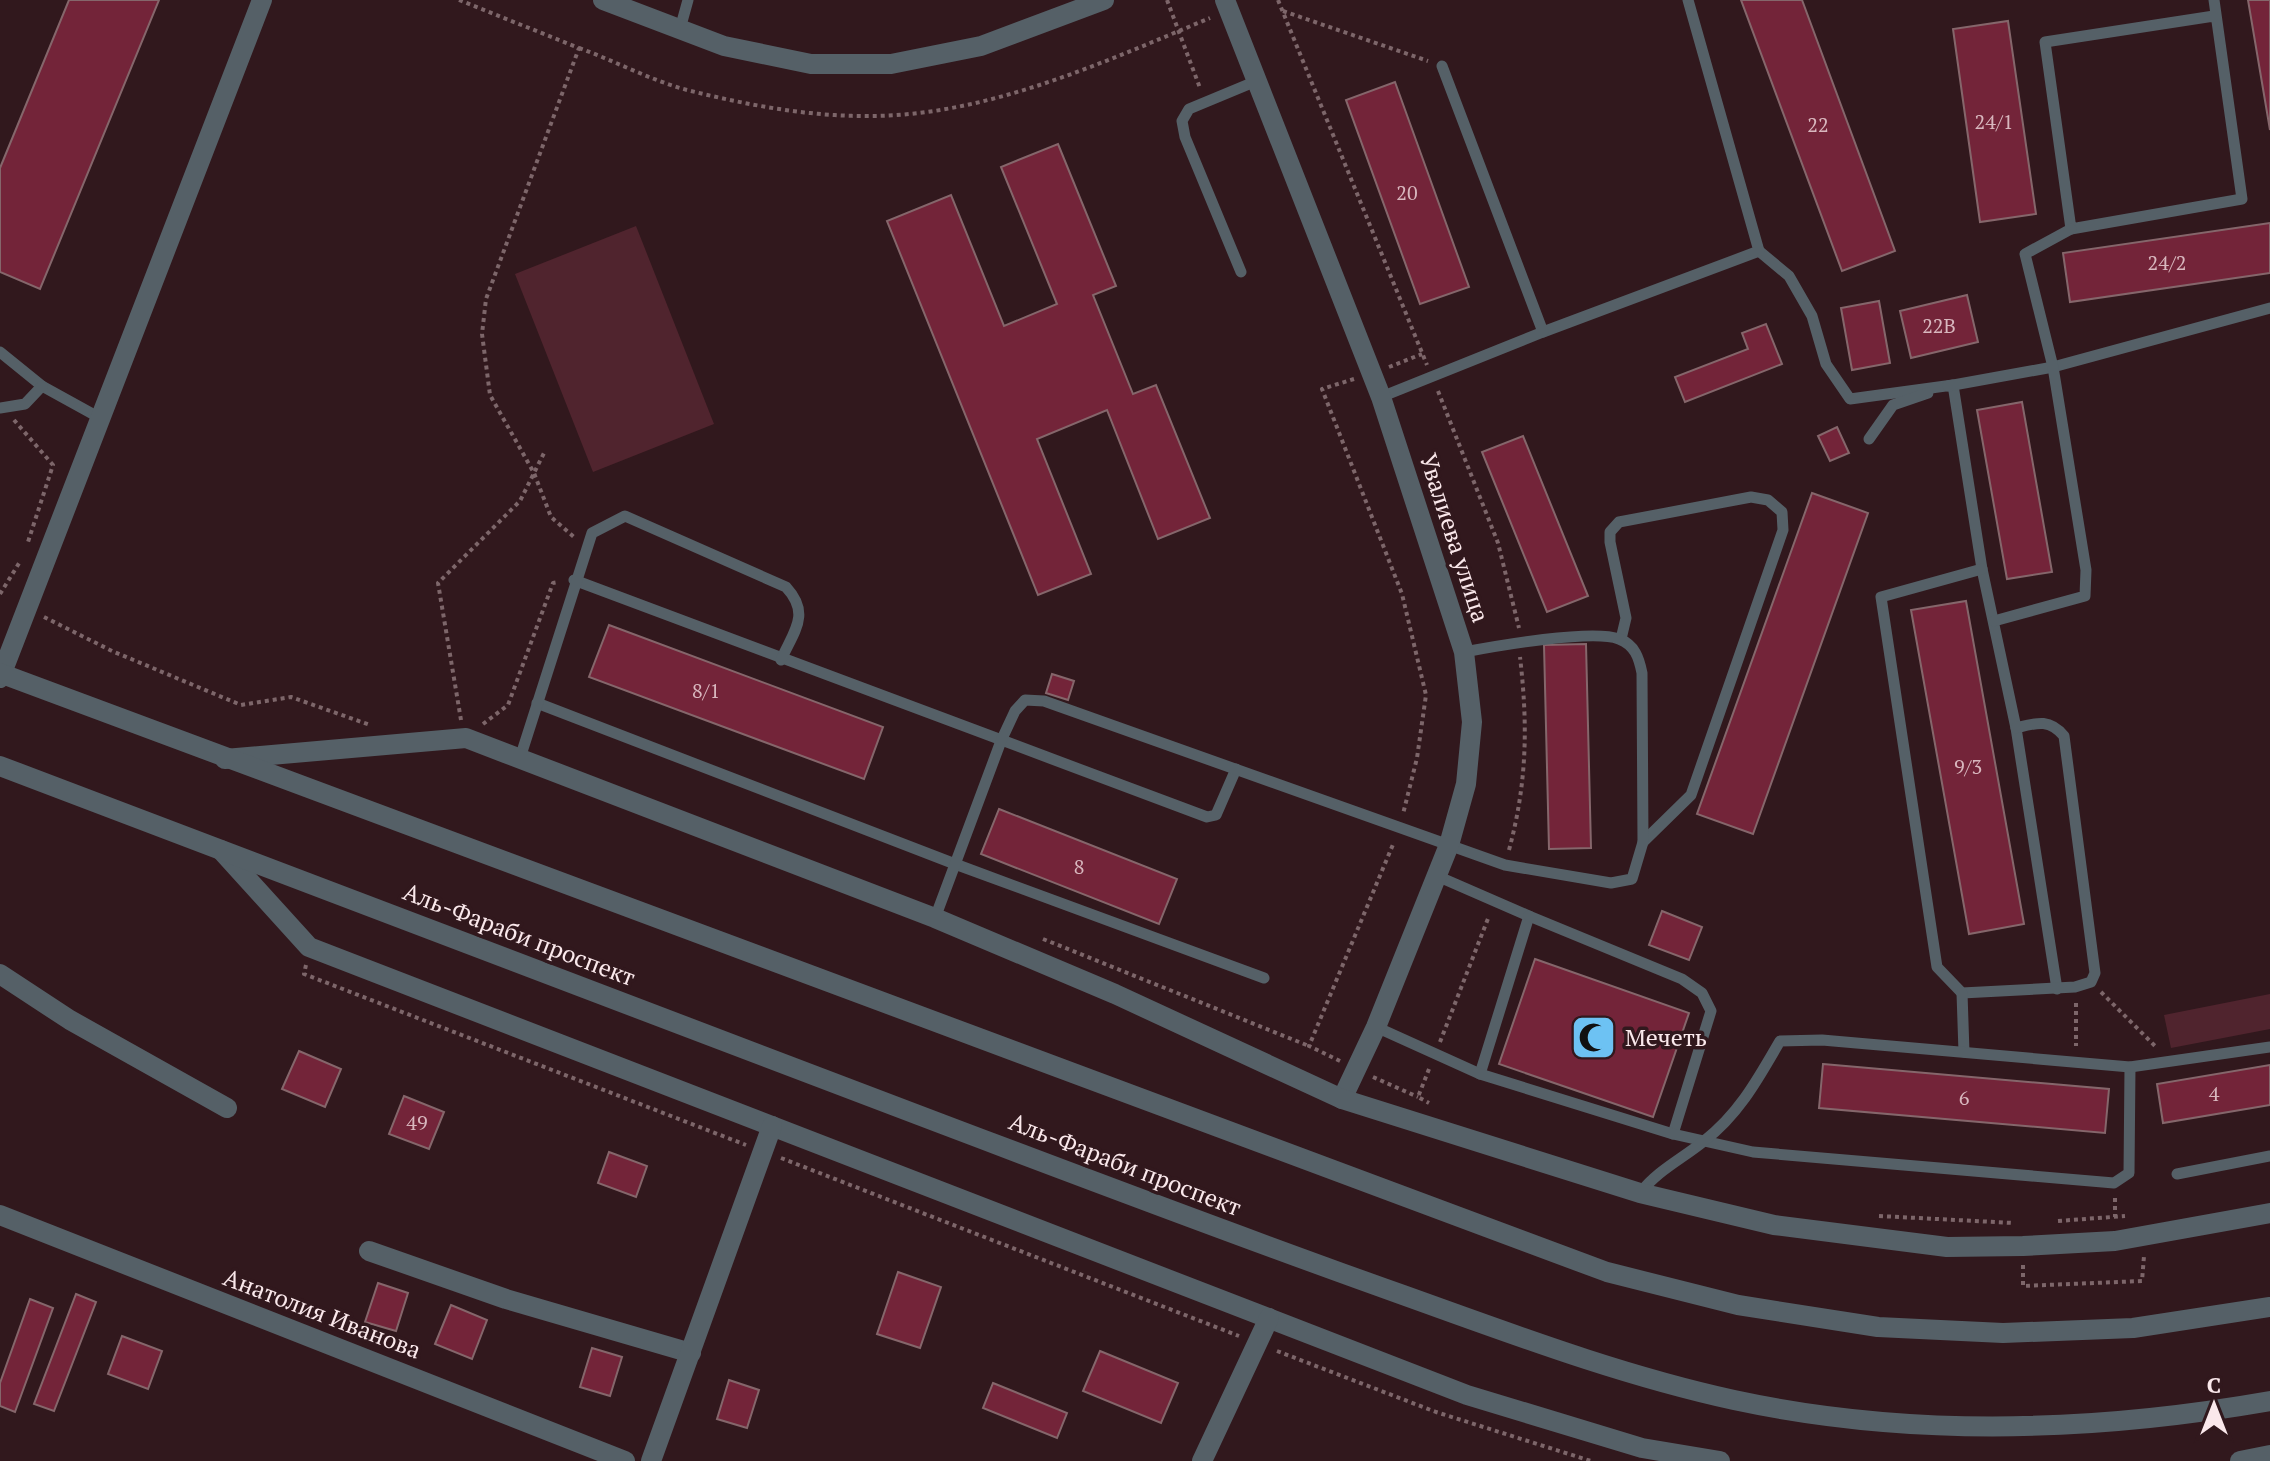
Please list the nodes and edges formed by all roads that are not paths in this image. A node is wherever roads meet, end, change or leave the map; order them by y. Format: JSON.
{"nodes":[{"id":1,"x":262,"y":0,"type":"edge"},
{"id":2,"x":603,"y":0,"type":"edge"},
{"id":3,"x":688,"y":0,"type":"edge"},
{"id":4,"x":1104,"y":0,"type":"edge"},
{"id":5,"x":1225,"y":0,"type":"edge"},
{"id":6,"x":1688,"y":0,"type":"edge"},
{"id":7,"x":2214,"y":0,"type":"edge"},
{"id":8,"x":2214,"y":16,"type":"junction"},
{"id":9,"x":680,"y":29,"type":"junction"},
{"id":10,"x":1442,"y":66,"type":"road end"},
{"id":11,"x":1254,"y":82,"type":"junction"},
{"id":12,"x":2071,"y":229,"type":"junction"},
{"id":13,"x":1759,"y":251,"type":"junction"},
{"id":14,"x":1241,"y":272,"type":"dead end"},
{"id":15,"x":2270,"y":308,"type":"edge"},
{"id":16,"x":2270,"y":317,"type":"edge"},
{"id":17,"x":2230,"y":319,"type":"junction"},
{"id":18,"x":1543,"y":332,"type":"junction"},
{"id":19,"x":0,"y":352,"type":"edge"},
{"id":20,"x":2053,"y":367,"type":"junction"},
{"id":21,"x":1953,"y":385,"type":"junction"},
{"id":22,"x":42,"y":386,"type":"junction"},
{"id":23,"x":1381,"y":397,"type":"junction"},
{"id":24,"x":2,"y":409,"type":"edge"},
{"id":25,"x":100,"y":418,"type":"junction"},
{"id":26,"x":1869,"y":439,"type":"dead end"},
{"id":27,"x":1982,"y":569,"type":"junction"},
{"id":28,"x":574,"y":580,"type":"junction"},
{"id":29,"x":1994,"y":621,"type":"junction"},
{"id":30,"x":1621,"y":639,"type":"junction"},
{"id":31,"x":1464,"y":652,"type":"junction"},
{"id":32,"x":781,"y":660,"type":"junction"},
{"id":33,"x":0,"y":675,"type":"edge"},
{"id":34,"x":537,"y":703,"type":"junction"},
{"id":35,"x":2016,"y":728,"type":"junction"},
{"id":36,"x":1001,"y":741,"type":"junction"},
{"id":37,"x":520,"y":758,"type":"junction"},
{"id":38,"x":223,"y":759,"type":"junction"},
{"id":39,"x":0,"y":766,"type":"edge"},
{"id":40,"x":1236,"y":769,"type":"junction"},
{"id":41,"x":1643,"y":842,"type":"junction"},
{"id":42,"x":1449,"y":845,"type":"junction"},
{"id":43,"x":221,"y":850,"type":"junction"},
{"id":44,"x":955,"y":864,"type":"junction"},
{"id":45,"x":1437,"y":876,"type":"junction"},
{"id":46,"x":1529,"y":916,"type":"junction"},
{"id":47,"x":935,"y":918,"type":"junction"},
{"id":48,"x":0,"y":974,"type":"edge"},
{"id":49,"x":1264,"y":978,"type":"dead end"},
{"id":50,"x":2057,"y":989,"type":"junction"},
{"id":51,"x":1962,"y":993,"type":"junction"},
{"id":52,"x":1376,"y":1027,"type":"junction"},
{"id":53,"x":2270,"y":1047,"type":"edge"},
{"id":54,"x":1964,"y":1052,"type":"junction"},
{"id":55,"x":2130,"y":1067,"type":"junction"},
{"id":56,"x":1480,"y":1074,"type":"junction"},
{"id":57,"x":1342,"y":1099,"type":"junction"},
{"id":58,"x":227,"y":1108,"type":"dead end"},
{"id":59,"x":772,"y":1126,"type":"junction"},
{"id":60,"x":1673,"y":1134,"type":"junction"},
{"id":61,"x":1704,"y":1141,"type":"junction"},
{"id":62,"x":2270,"y":1156,"type":"edge"},
{"id":63,"x":2177,"y":1174,"type":"dead end"},
{"id":64,"x":1640,"y":1193,"type":"junction"},
{"id":65,"x":2270,"y":1213,"type":"edge"},
{"id":66,"x":0,"y":1215,"type":"edge"},
{"id":67,"x":369,"y":1251,"type":"dead end"},
{"id":68,"x":2270,"y":1307,"type":"edge"},
{"id":69,"x":1269,"y":1318,"type":"junction"},
{"id":70,"x":691,"y":1353,"type":"junction"},
{"id":71,"x":2270,"y":1401,"type":"edge"},
{"id":72,"x":1643,"y":1454,"type":"edge"},
{"id":73,"x":2270,"y":1455,"type":"edge"},
{"id":74,"x":625,"y":1461,"type":"edge"},
{"id":75,"x":651,"y":1461,"type":"edge"},
{"id":76,"x":1202,"y":1461,"type":"edge"},
{"id":77,"x":1720,"y":1461,"type":"edge"},
{"id":78,"x":2240,"y":1461,"type":"edge"}],
"edges":[{"from":1,"to":25,"type":"street"},
{"from":2,"to":9,"type":"street"},
{"from":3,"to":9,"type":"lane"},
{"from":4,"to":9,"type":"street"},
{"from":5,"to":11,"type":"street","name":"Увалиева улица"},
{"from":6,"to":13,"type":"lane"},
{"from":7,"to":8,"type":"lane"},
{"from":8,"to":12,"type":"lane"},
{"from":8,"to":12,"type":"lane"},
{"from":10,"to":18,"type":"lane"},
{"from":11,"to":14,"type":"lane"},
{"from":11,"to":23,"type":"street","name":"Увалиева улица"},
{"from":12,"to":20,"type":"lane"},
{"from":13,"to":18,"type":"lane"},
{"from":13,"to":21,"type":"lane"},
{"from":15,"to":17,"type":"lane"},
{"from":16,"to":17,"type":"lane"},
{"from":17,"to":20,"type":"lane"},
{"from":18,"to":23,"type":"lane"},
{"from":19,"to":22,"type":"lane"},
{"from":20,"to":21,"type":"lane"},
{"from":20,"to":29,"type":"lane"},
{"from":21,"to":26,"type":"lane"},
{"from":21,"to":27,"type":"lane"},
{"from":22,"to":24,"type":"lane"},
{"from":22,"to":25,"type":"lane"},
{"from":23,"to":31,"type":"street","name":"Увалиева улица"},
{"from":25,"to":33,"type":"street"},
{"from":27,"to":29,"type":"lane"},
{"from":27,"to":51,"type":"lane"},
{"from":28,"to":32,"type":"lane"},
{"from":28,"to":32,"type":"lane"},
{"from":28,"to":34,"type":"lane"},
{"from":29,"to":35,"type":"lane"},
{"from":30,"to":31,"type":"lane"},
{"from":30,"to":41,"type":"lane"},
{"from":30,"to":41,"type":"lane"},
{"from":31,"to":42,"type":"street","name":"Увалиева улица"},
{"from":32,"to":36,"type":"lane"},
{"from":33,"to":38,"type":"street"},
{"from":34,"to":37,"type":"lane"},
{"from":34,"to":44,"type":"lane"},
{"from":35,"to":50,"type":"lane"},
{"from":35,"to":50,"type":"lane"},
{"from":36,"to":40,"type":"lane"},
{"from":36,"to":40,"type":"lane"},
{"from":36,"to":44,"type":"lane"},
{"from":37,"to":38,"type":"street"},
{"from":37,"to":47,"type":"street"},
{"from":38,"to":68,"type":"street"},
{"from":39,"to":43,"type":"street","name":"Аль-Фараби проспект"},
{"from":40,"to":42,"type":"lane"},
{"from":41,"to":42,"type":"lane"},
{"from":42,"to":45,"type":"street","name":"Увалиева улица"},
{"from":43,"to":59,"type":"street"},
{"from":43,"to":71,"type":"street","name":"Аль-Фараби проспект"},
{"from":44,"to":47,"type":"lane"},
{"from":44,"to":49,"type":"lane"},
{"from":45,"to":46,"type":"lane"},
{"from":45,"to":52,"type":"street","name":"Увалиева улица"},
{"from":46,"to":56,"type":"lane"},
{"from":46,"to":60,"type":"lane"},
{"from":47,"to":57,"type":"street"},
{"from":48,"to":58,"type":"street"},
{"from":50,"to":51,"type":"lane"},
{"from":51,"to":54,"type":"lane"},
{"from":52,"to":56,"type":"lane"},
{"from":52,"to":57,"type":"street","name":"Увалиева улица"},
{"from":53,"to":55,"type":"lane"},
{"from":54,"to":55,"type":"lane"},
{"from":54,"to":61,"type":"lane"},
{"from":55,"to":61,"type":"lane"},
{"from":56,"to":60,"type":"lane"},
{"from":57,"to":64,"type":"street"},
{"from":59,"to":69,"type":"street"},
{"from":59,"to":70,"type":"street"},
{"from":60,"to":61,"type":"lane"},
{"from":61,"to":64,"type":"lane"},
{"from":62,"to":63,"type":"lane"},
{"from":64,"to":65,"type":"street"},
{"from":66,"to":74,"type":"street","name":"Анатолия Иванова"},
{"from":67,"to":70,"type":"street"},
{"from":69,"to":72,"type":"street"},
{"from":69,"to":76,"type":"street"},
{"from":70,"to":75,"type":"street"},
{"from":72,"to":77,"type":"street"},
{"from":73,"to":78,"type":"street"}]}
